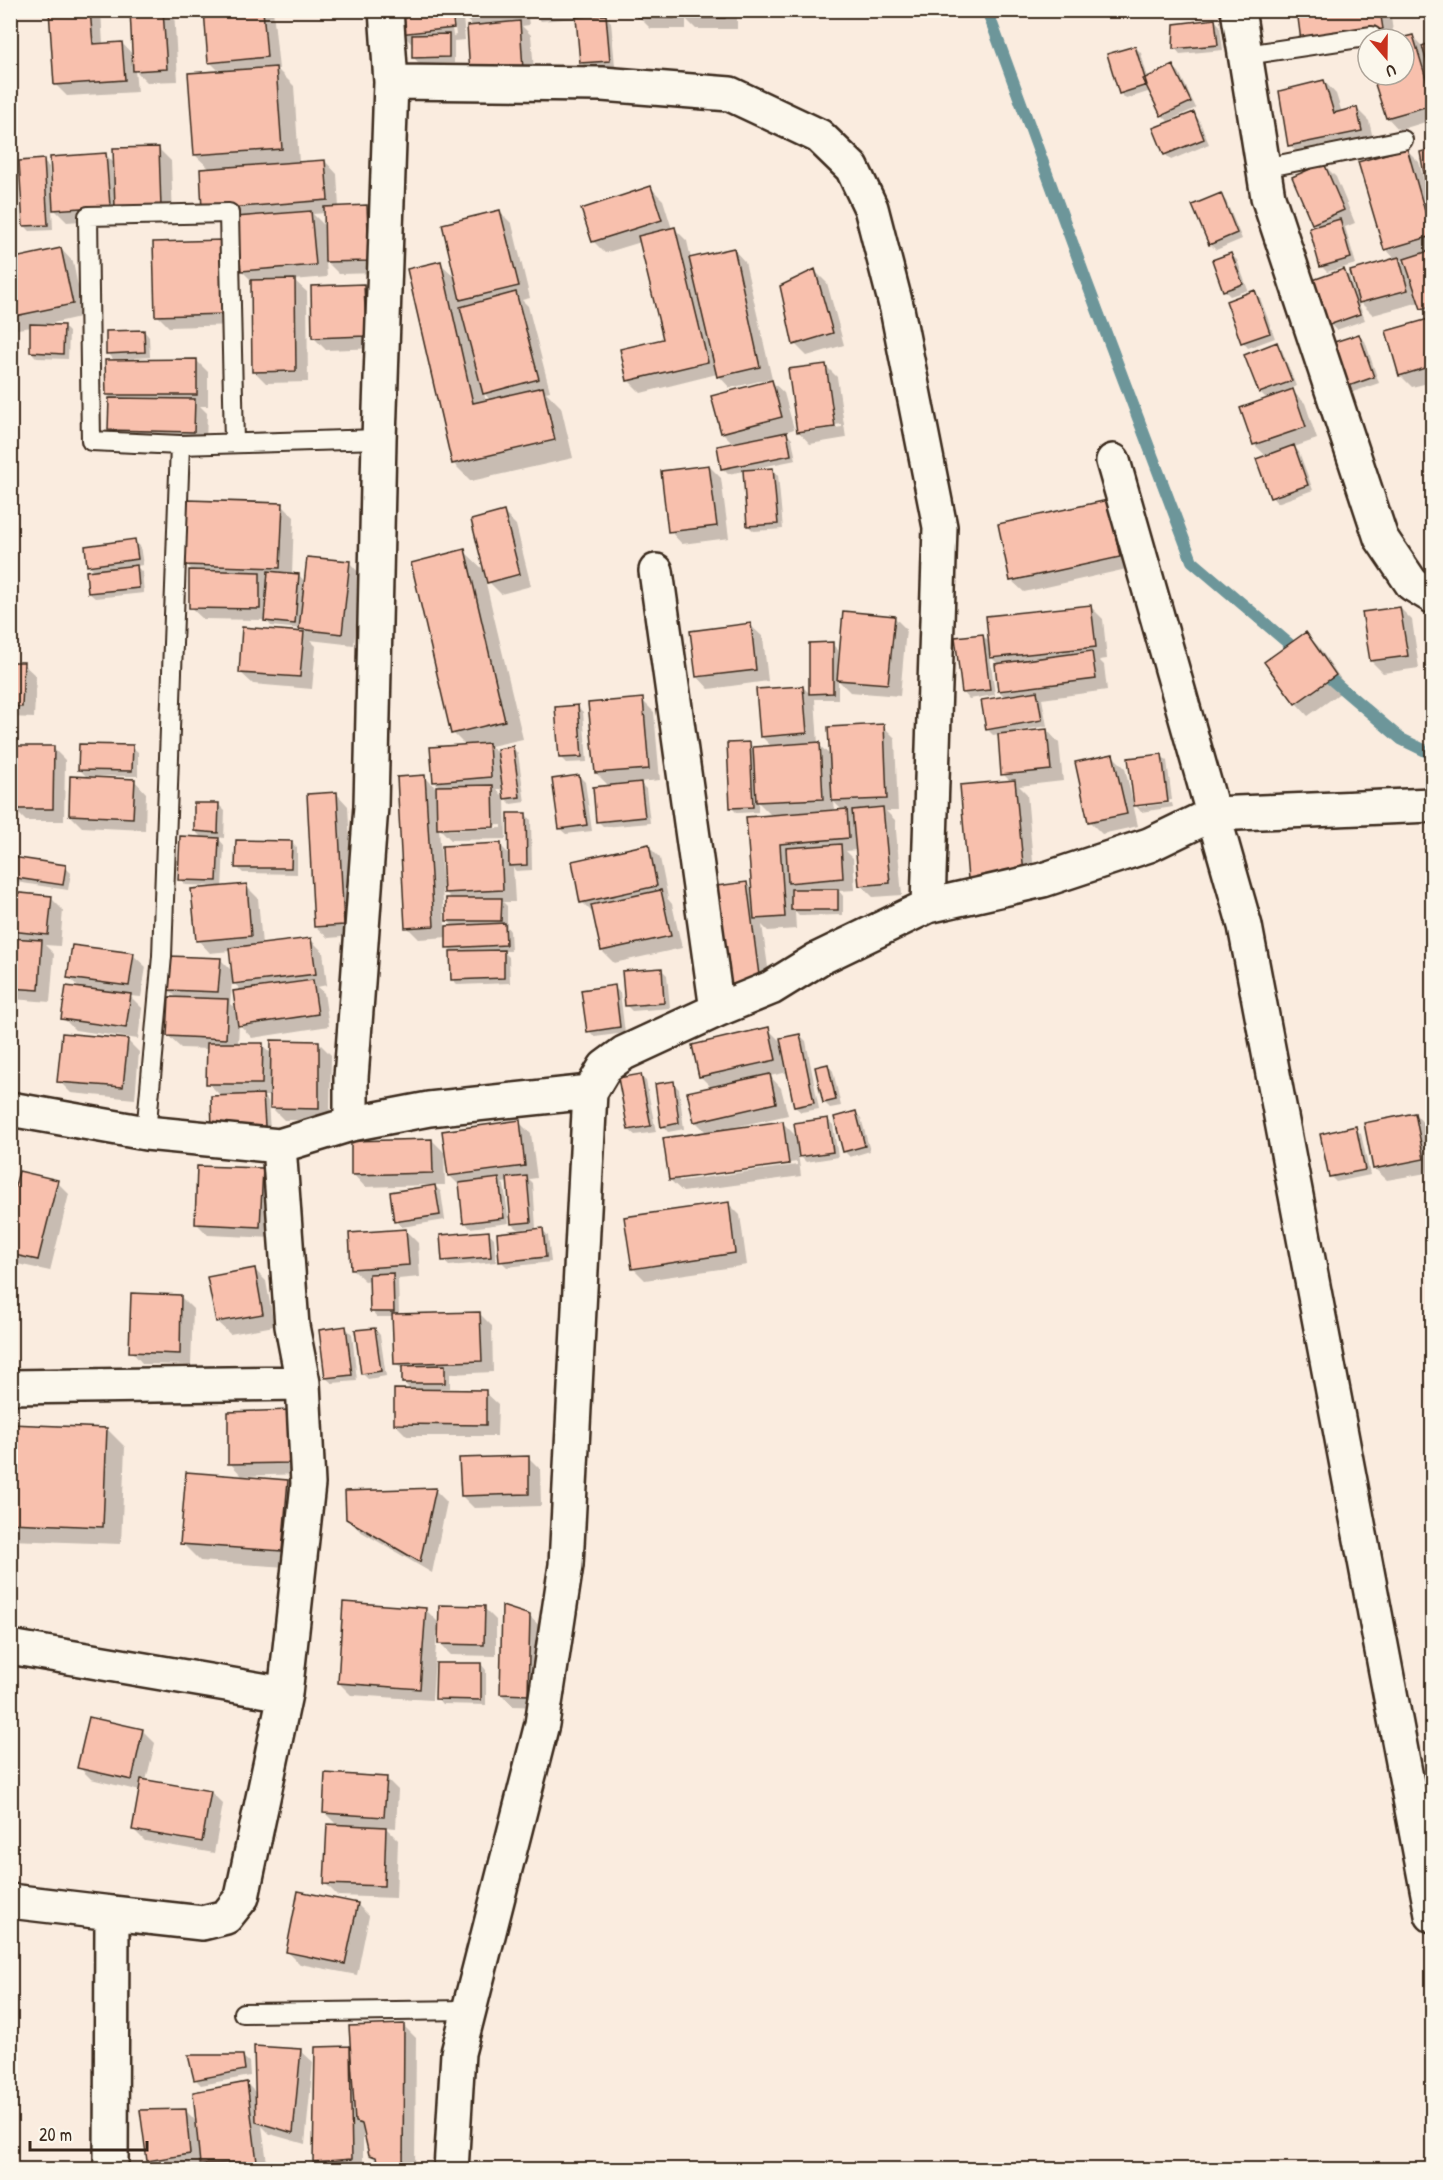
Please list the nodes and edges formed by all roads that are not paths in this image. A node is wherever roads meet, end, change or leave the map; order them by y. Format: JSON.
{"nodes":[{"id":1,"x":387,"y":10,"type":"edge"},
{"id":2,"x":1238,"y":10,"type":"edge"},
{"id":3,"x":1356,"y":38,"type":"edge"},
{"id":4,"x":1246,"y":55,"type":"junction"},
{"id":5,"x":391,"y":82,"type":"junction"},
{"id":6,"x":1403,"y":140,"type":"dead end"},
{"id":7,"x":1264,"y":168,"type":"junction"},
{"id":8,"x":379,"y":439,"type":"junction"},
{"id":9,"x":234,"y":443,"type":"junction"},
{"id":10,"x":180,"y":445,"type":"junction"},
{"id":11,"x":1113,"y":461,"type":"dead end"},
{"id":12,"x":656,"y":571,"type":"dead end"},
{"id":13,"x":1432,"y":596,"type":"edge"},
{"id":14,"x":1432,"y":805,"type":"edge"},
{"id":15,"x":1213,"y":814,"type":"junction"},
{"id":16,"x":928,"y":906,"type":"junction"},
{"id":17,"x":717,"y":1010,"type":"junction"},
{"id":18,"x":590,"y":1092,"type":"junction"},
{"id":19,"x":10,"y":1109,"type":"edge"},
{"id":20,"x":351,"y":1124,"type":"junction"},
{"id":21,"x":147,"y":1133,"type":"junction"},
{"id":22,"x":279,"y":1146,"type":"junction"},
{"id":23,"x":303,"y":1383,"type":"junction"},
{"id":24,"x":10,"y":1386,"type":"edge"},
{"id":25,"x":10,"y":1647,"type":"edge"},
{"id":26,"x":285,"y":1694,"type":"junction"},
{"id":27,"x":10,"y":1901,"type":"edge"},
{"id":28,"x":112,"y":1913,"type":"junction"},
{"id":29,"x":1432,"y":1915,"type":"edge"},
{"id":30,"x":469,"y":2010,"type":"junction"},
{"id":31,"x":243,"y":2013,"type":"dead end"},
{"id":32,"x":111,"y":2169,"type":"edge"},
{"id":33,"x":451,"y":2169,"type":"edge"}],
"edges":[{"from":1,"to":5,"type":"street"},
{"from":2,"to":4,"type":"street"},
{"from":3,"to":4,"type":"lane"},
{"from":4,"to":7,"type":"street"},
{"from":5,"to":8,"type":"street"},
{"from":5,"to":16,"type":"street"},
{"from":6,"to":7,"type":"lane"},
{"from":7,"to":13,"type":"street"},
{"from":8,"to":9,"type":"lane"},
{"from":8,"to":20,"type":"street"},
{"from":9,"to":10,"type":"lane"},
{"from":9,"to":10,"type":"lane"},
{"from":10,"to":21,"type":"lane"},
{"from":11,"to":15,"type":"street"},
{"from":12,"to":17,"type":"street"},
{"from":14,"to":15,"type":"street"},
{"from":15,"to":16,"type":"street"},
{"from":15,"to":29,"type":"street"},
{"from":16,"to":17,"type":"street"},
{"from":17,"to":18,"type":"street"},
{"from":18,"to":20,"type":"street"},
{"from":18,"to":30,"type":"street"},
{"from":19,"to":21,"type":"street"},
{"from":20,"to":22,"type":"street"},
{"from":21,"to":22,"type":"street"},
{"from":22,"to":23,"type":"street"},
{"from":23,"to":24,"type":"street"},
{"from":23,"to":26,"type":"street"},
{"from":25,"to":26,"type":"street"},
{"from":26,"to":28,"type":"street"},
{"from":27,"to":28,"type":"street"},
{"from":28,"to":32,"type":"street"},
{"from":30,"to":31,"type":"lane"},
{"from":30,"to":33,"type":"street"}]}
